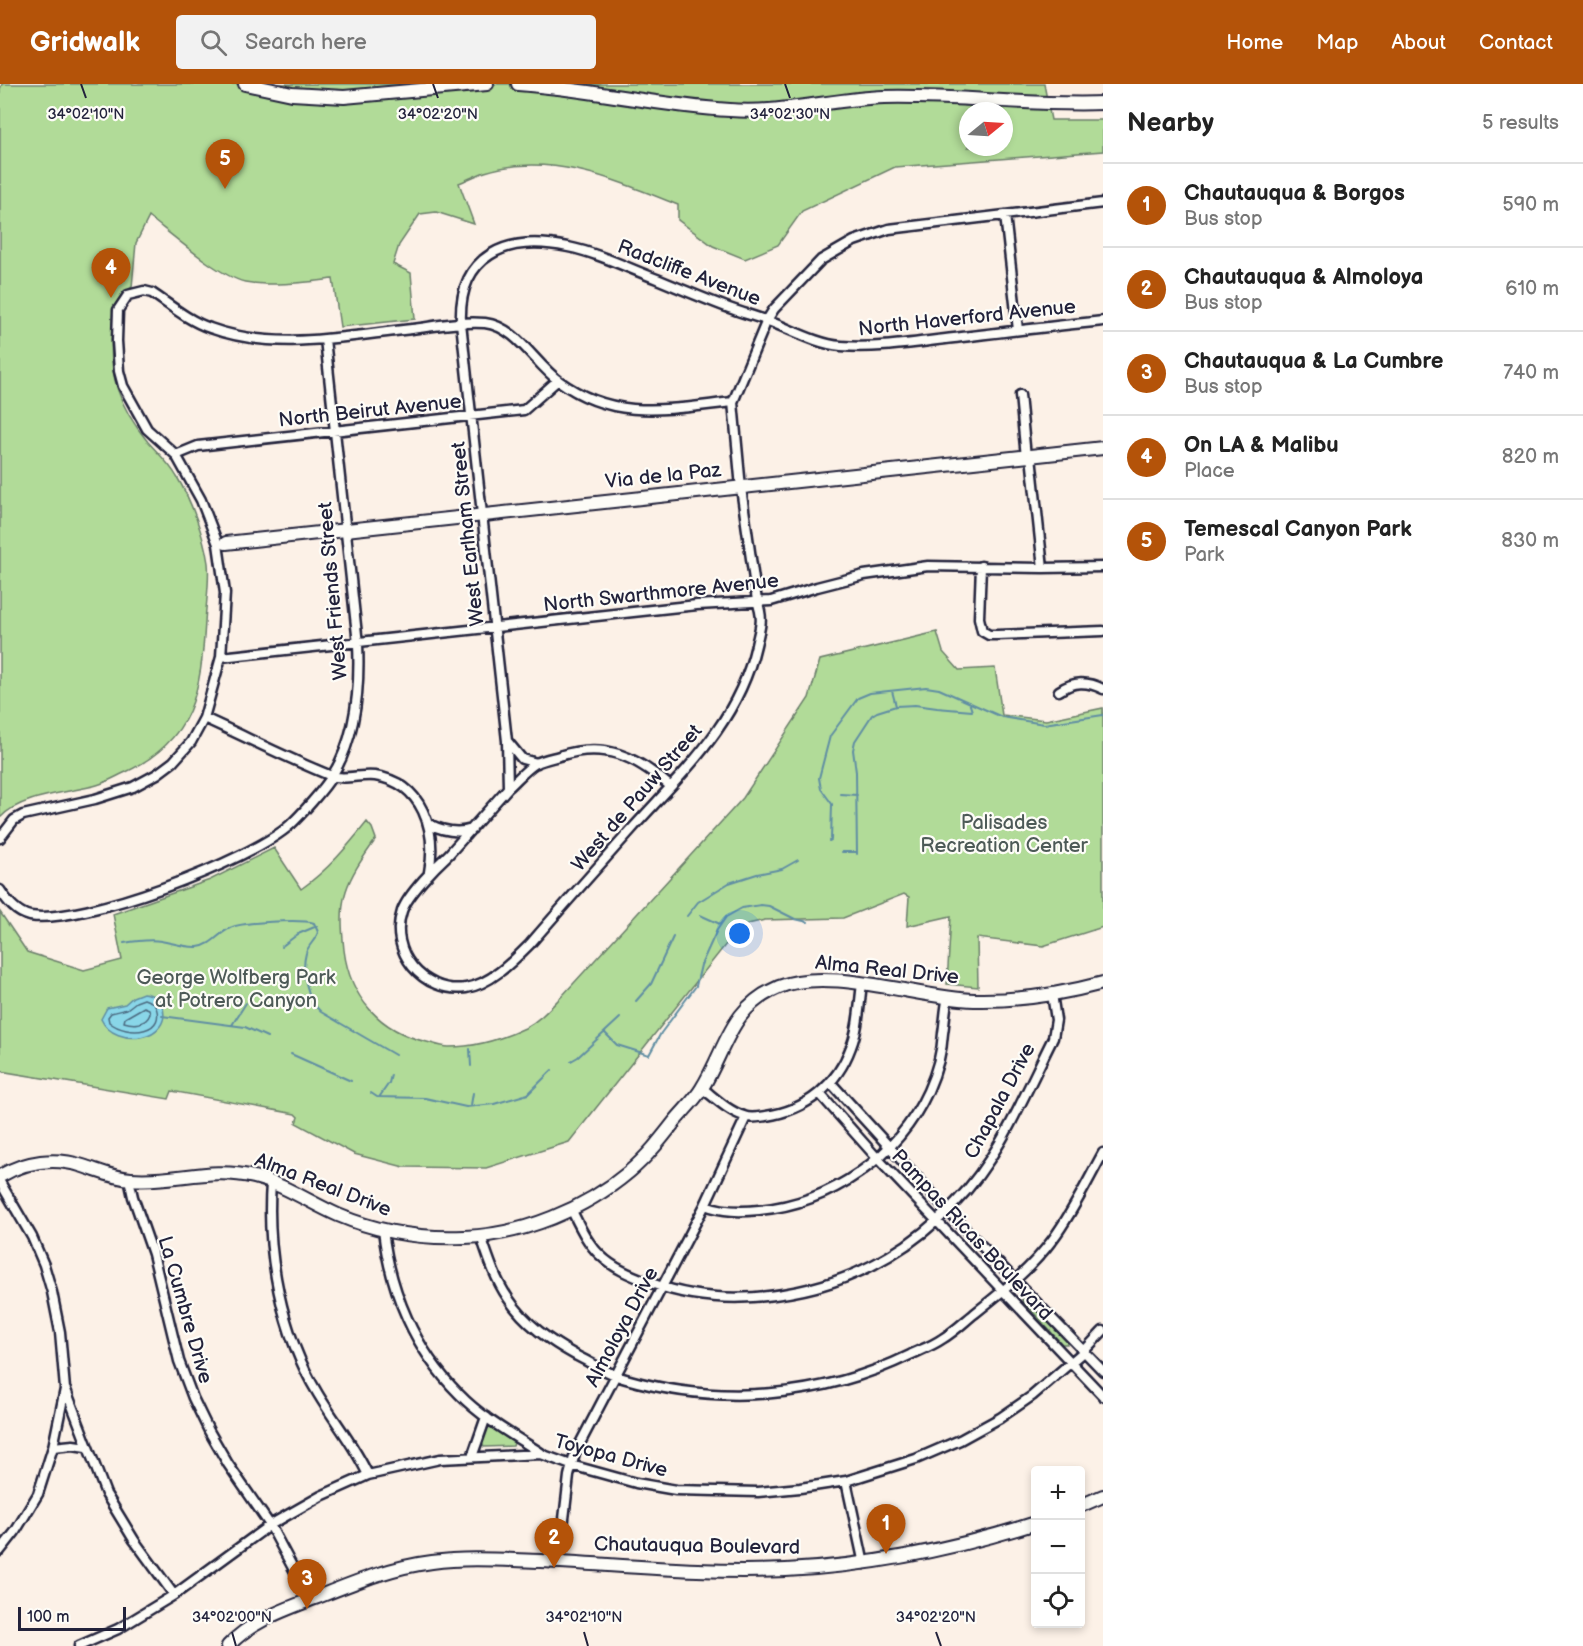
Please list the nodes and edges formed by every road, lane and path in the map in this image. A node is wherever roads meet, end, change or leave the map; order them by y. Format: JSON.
{"nodes":[{"id":1,"x":245,"y":84,"type":"edge"},
{"id":2,"x":487,"y":84,"type":"edge"},
{"id":3,"x":518,"y":84,"type":"edge"},
{"id":4,"x":1103,"y":103,"type":"edge"},
{"id":5,"x":1103,"y":203,"type":"edge"},
{"id":6,"x":1005,"y":214,"type":"junction"},
{"id":7,"x":767,"y":320,"type":"junction"},
{"id":8,"x":1103,"y":321,"type":"edge"},
{"id":9,"x":461,"y":323,"type":"junction"},
{"id":10,"x":1018,"y":330,"type":"junction"},
{"id":11,"x":325,"y":339,"type":"junction"},
{"id":12,"x":558,"y":380,"type":"junction"},
{"id":13,"x":1020,"y":395,"type":"dead end"},
{"id":14,"x":734,"y":402,"type":"junction"},
{"id":15,"x":472,"y":417,"type":"junction"},
{"id":16,"x":334,"y":430,"type":"junction"},
{"id":17,"x":1103,"y":448,"type":"edge"},
{"id":18,"x":176,"y":455,"type":"junction"},
{"id":19,"x":1029,"y":456,"type":"junction"},
{"id":20,"x":741,"y":488,"type":"junction"},
{"id":21,"x":482,"y":515,"type":"junction"},
{"id":22,"x":345,"y":531,"type":"junction"},
{"id":23,"x":226,"y":543,"type":"dead end"},
{"id":24,"x":981,"y":566,"type":"junction"},
{"id":25,"x":1103,"y":567,"type":"edge"},
{"id":26,"x":1042,"y":568,"type":"junction"},
{"id":27,"x":758,"y":601,"type":"junction"},
{"id":28,"x":771,"y":601,"type":"junction"},
{"id":29,"x":762,"y":615,"type":"junction"},
{"id":30,"x":494,"y":628,"type":"junction"},
{"id":31,"x":1103,"y":631,"type":"edge"},
{"id":32,"x":358,"y":644,"type":"junction"},
{"id":33,"x":221,"y":657,"type":"junction"},
{"id":34,"x":1103,"y":689,"type":"edge"},
{"id":35,"x":1059,"y":691,"type":"dead end"},
{"id":36,"x":204,"y":717,"type":"junction"},
{"id":37,"x":507,"y":741,"type":"junction"},
{"id":38,"x":537,"y":763,"type":"junction"},
{"id":39,"x":332,"y":776,"type":"junction"},
{"id":40,"x":670,"y":786,"type":"junction"},
{"id":41,"x":508,"y":788,"type":"junction"},
{"id":42,"x":432,"y":825,"type":"junction"},
{"id":43,"x":472,"y":828,"type":"junction"},
{"id":44,"x":0,"y":838,"type":"edge"},
{"id":45,"x":429,"y":874,"type":"junction"},
{"id":46,"x":0,"y":890,"type":"edge"},
{"id":47,"x":1103,"y":983,"type":"edge"},
{"id":48,"x":862,"y":984,"type":"junction"},
{"id":49,"x":1052,"y":994,"type":"junction"},
{"id":50,"x":948,"y":997,"type":"junction"},
{"id":51,"x":831,"y":1083,"type":"junction"},
{"id":52,"x":702,"y":1088,"type":"junction"},
{"id":53,"x":820,"y":1094,"type":"junction"},
{"id":54,"x":746,"y":1117,"type":"junction"},
{"id":55,"x":890,"y":1148,"type":"junction"},
{"id":56,"x":1103,"y":1153,"type":"edge"},
{"id":57,"x":877,"y":1158,"type":"junction"},
{"id":58,"x":0,"y":1176,"type":"edge"},
{"id":59,"x":129,"y":1179,"type":"junction"},
{"id":60,"x":0,"y":1182,"type":"edge"},
{"id":61,"x":272,"y":1183,"type":"junction"},
{"id":62,"x":705,"y":1205,"type":"junction"},
{"id":63,"x":571,"y":1209,"type":"junction"},
{"id":64,"x":947,"y":1210,"type":"junction"},
{"id":65,"x":936,"y":1221,"type":"junction"},
{"id":66,"x":383,"y":1230,"type":"junction"},
{"id":67,"x":481,"y":1236,"type":"junction"},
{"id":68,"x":1016,"y":1281,"type":"junction"},
{"id":69,"x":661,"y":1287,"type":"junction"},
{"id":70,"x":1003,"y":1292,"type":"junction"},
{"id":71,"x":1103,"y":1331,"type":"edge"},
{"id":72,"x":1083,"y":1352,"type":"junction"},
{"id":73,"x":1071,"y":1363,"type":"junction"},
{"id":74,"x":1103,"y":1371,"type":"edge"},
{"id":75,"x":616,"y":1375,"type":"junction"},
{"id":76,"x":65,"y":1389,"type":"junction"},
{"id":77,"x":1103,"y":1396,"type":"edge"},
{"id":78,"x":486,"y":1417,"type":"junction"},
{"id":79,"x":53,"y":1447,"type":"junction"},
{"id":80,"x":86,"y":1447,"type":"junction"},
{"id":81,"x":541,"y":1454,"type":"junction"},
{"id":82,"x":472,"y":1457,"type":"junction"},
{"id":83,"x":571,"y":1465,"type":"junction"},
{"id":84,"x":368,"y":1475,"type":"junction"},
{"id":85,"x":846,"y":1481,"type":"junction"},
{"id":86,"x":1103,"y":1496,"type":"edge"},
{"id":87,"x":1085,"y":1504,"type":"edge"},
{"id":88,"x":1031,"y":1524,"type":"edge"},
{"id":89,"x":270,"y":1525,"type":"junction"},
{"id":90,"x":0,"y":1551,"type":"edge"},
{"id":91,"x":559,"y":1562,"type":"junction"},
{"id":92,"x":864,"y":1564,"type":"junction"},
{"id":93,"x":174,"y":1595,"type":"junction"},
{"id":94,"x":310,"y":1600,"type":"junction"},
{"id":95,"x":79,"y":1646,"type":"edge"},
{"id":96,"x":228,"y":1646,"type":"edge"}],
"edges":[{"from":1,"to":2,"type":"street"},
{"from":3,"to":4,"type":"street"},
{"from":5,"to":6,"type":"street","name":"Radcliffe Avenue"},
{"from":6,"to":7,"type":"street","name":"Radcliffe Avenue"},
{"from":6,"to":10,"type":"street"},
{"from":7,"to":9,"type":"street","name":"Radcliffe Avenue"},
{"from":7,"to":10,"type":"street","name":"North Haverford Avenue"},
{"from":7,"to":14,"type":"street","name":"West de Pauw Street"},
{"from":8,"to":10,"type":"street","name":"North Haverford Avenue"},
{"from":9,"to":11,"type":"street"},
{"from":9,"to":12,"type":"street"},
{"from":9,"to":15,"type":"street","name":"West Earlham Street"},
{"from":11,"to":16,"type":"street","name":"West Friends Street"},
{"from":11,"to":18,"type":"street"},
{"from":12,"to":14,"type":"street"},
{"from":12,"to":15,"type":"street","name":"North Beirut Avenue"},
{"from":13,"to":19,"type":"street"},
{"from":14,"to":20,"type":"street","name":"West de Pauw Street"},
{"from":15,"to":16,"type":"street","name":"North Beirut Avenue"},
{"from":15,"to":21,"type":"street","name":"West Earlham Street"},
{"from":16,"to":18,"type":"street","name":"North Beirut Avenue"},
{"from":16,"to":22,"type":"street","name":"West Friends Street"},
{"from":17,"to":19,"type":"street","name":"Via de la Paz"},
{"from":18,"to":33,"type":"street"},
{"from":19,"to":20,"type":"street","name":"Via de la Paz"},
{"from":19,"to":26,"type":"street"},
{"from":20,"to":21,"type":"street","name":"Via de la Paz"},
{"from":20,"to":27,"type":"street","name":"West de Pauw Street"},
{"from":21,"to":22,"type":"street","name":"Via de la Paz"},
{"from":21,"to":30,"type":"street","name":"West Earlham Street"},
{"from":22,"to":23,"type":"street","name":"Via de la Paz"},
{"from":22,"to":32,"type":"street","name":"West Friends Street"},
{"from":24,"to":26,"type":"street","name":"North Swarthmore Avenue"},
{"from":24,"to":28,"type":"street","name":"North Swarthmore Avenue"},
{"from":24,"to":31,"type":"street"},
{"from":25,"to":26,"type":"street","name":"North Swarthmore Avenue"},
{"from":27,"to":28,"type":"street","name":"North Swarthmore Avenue"},
{"from":27,"to":29,"type":"street","name":"West de Pauw Street"},
{"from":27,"to":30,"type":"street","name":"North Swarthmore Avenue"},
{"from":28,"to":29,"type":"street"},
{"from":29,"to":40,"type":"street","name":"West de Pauw Street"},
{"from":30,"to":32,"type":"street","name":"North Swarthmore Avenue"},
{"from":30,"to":37,"type":"street","name":"West Earlham Street"},
{"from":32,"to":33,"type":"street","name":"North Swarthmore Avenue"},
{"from":32,"to":39,"type":"street","name":"West Friends Street"},
{"from":33,"to":36,"type":"street"},
{"from":34,"to":35,"type":"street"},
{"from":36,"to":39,"type":"street"},
{"from":36,"to":44,"type":"street"},
{"from":37,"to":38,"type":"street"},
{"from":37,"to":41,"type":"street","name":"West Earlham Street"},
{"from":38,"to":40,"type":"street"},
{"from":38,"to":41,"type":"street"},
{"from":39,"to":42,"type":"street"},
{"from":39,"to":46,"type":"street","name":"West Friends Street"},
{"from":40,"to":45,"type":"street","name":"West de Pauw Street"},
{"from":41,"to":43,"type":"street"},
{"from":42,"to":43,"type":"street"},
{"from":42,"to":45,"type":"street"},
{"from":43,"to":45,"type":"street"},
{"from":47,"to":49,"type":"street","name":"Alma Real Drive"},
{"from":48,"to":50,"type":"street","name":"Alma Real Drive"},
{"from":48,"to":51,"type":"street"},
{"from":48,"to":52,"type":"street","name":"Alma Real Drive"},
{"from":49,"to":50,"type":"street","name":"Alma Real Drive"},
{"from":49,"to":64,"type":"street","name":"Chapala Drive"},
{"from":50,"to":55,"type":"street"},
{"from":51,"to":53,"type":"street"},
{"from":51,"to":55,"type":"street","name":"Pampas Ricas Boulevard"},
{"from":52,"to":54,"type":"street"},
{"from":52,"to":63,"type":"street","name":"Alma Real Drive"},
{"from":53,"to":54,"type":"street"},
{"from":53,"to":57,"type":"street","name":"Pampas Ricas Boulevard"},
{"from":54,"to":62,"type":"street","name":"Almoloya Drive"},
{"from":55,"to":57,"type":"street"},
{"from":55,"to":64,"type":"street","name":"Pampas Ricas Boulevard"},
{"from":56,"to":68,"type":"street"},
{"from":57,"to":62,"type":"street"},
{"from":57,"to":65,"type":"street","name":"Pampas Ricas Boulevard"},
{"from":58,"to":59,"type":"street","name":"Alma Real Drive"},
{"from":59,"to":61,"type":"street","name":"Alma Real Drive"},
{"from":59,"to":89,"type":"street","name":"La Cumbre Drive"},
{"from":60,"to":76,"type":"street"},
{"from":61,"to":66,"type":"street","name":"Alma Real Drive"},
{"from":61,"to":84,"type":"street"},
{"from":62,"to":69,"type":"street","name":"Almoloya Drive"},
{"from":63,"to":67,"type":"street","name":"Alma Real Drive"},
{"from":63,"to":69,"type":"street","name":"Chapala Drive"},
{"from":64,"to":65,"type":"street","name":"Chapala Drive"},
{"from":64,"to":68,"type":"street","name":"Pampas Ricas Boulevard"},
{"from":65,"to":69,"type":"street","name":"Chapala Drive"},
{"from":65,"to":70,"type":"street","name":"Pampas Ricas Boulevard"},
{"from":66,"to":67,"type":"street","name":"Alma Real Drive"},
{"from":66,"to":78,"type":"street"},
{"from":67,"to":75,"type":"street"},
{"from":68,"to":70,"type":"street"},
{"from":68,"to":72,"type":"street","name":"Pampas Ricas Boulevard"},
{"from":69,"to":75,"type":"street","name":"Almoloya Drive"},
{"from":70,"to":73,"type":"street","name":"Pampas Ricas Boulevard"},
{"from":70,"to":75,"type":"street"},
{"from":71,"to":72,"type":"street","name":"Toyopa Drive"},
{"from":72,"to":73,"type":"street","name":"Toyopa Drive"},
{"from":72,"to":74,"type":"street","name":"Pampas Ricas Boulevard"},
{"from":73,"to":77,"type":"street","name":"Pampas Ricas Boulevard"},
{"from":73,"to":85,"type":"street","name":"Toyopa Drive"},
{"from":75,"to":83,"type":"street","name":"Almoloya Drive"},
{"from":76,"to":79,"type":"street"},
{"from":76,"to":80,"type":"street"},
{"from":78,"to":81,"type":"street"},
{"from":78,"to":82,"type":"street"},
{"from":79,"to":80,"type":"street"},
{"from":79,"to":90,"type":"street"},
{"from":80,"to":93,"type":"street"},
{"from":81,"to":82,"type":"street","name":"Toyopa Drive"},
{"from":81,"to":83,"type":"street","name":"Toyopa Drive"},
{"from":82,"to":84,"type":"street","name":"Toyopa Drive"},
{"from":83,"to":85,"type":"street","name":"Toyopa Drive"},
{"from":83,"to":91,"type":"street","name":"Almoloya Drive"},
{"from":84,"to":89,"type":"street","name":"Toyopa Drive"},
{"from":85,"to":92,"type":"street"},
{"from":86,"to":87,"type":"street"},
{"from":88,"to":92,"type":"street","name":"Chautauqua Boulevard"},
{"from":89,"to":93,"type":"street","name":"Toyopa Drive"},
{"from":89,"to":94,"type":"street","name":"La Cumbre Drive"},
{"from":91,"to":92,"type":"street","name":"Chautauqua Boulevard"},
{"from":91,"to":94,"type":"street","name":"Chautauqua Boulevard"},
{"from":93,"to":95,"type":"street","name":"Toyopa Drive"},
{"from":94,"to":96,"type":"street","name":"Chautauqua Boulevard"}]}
